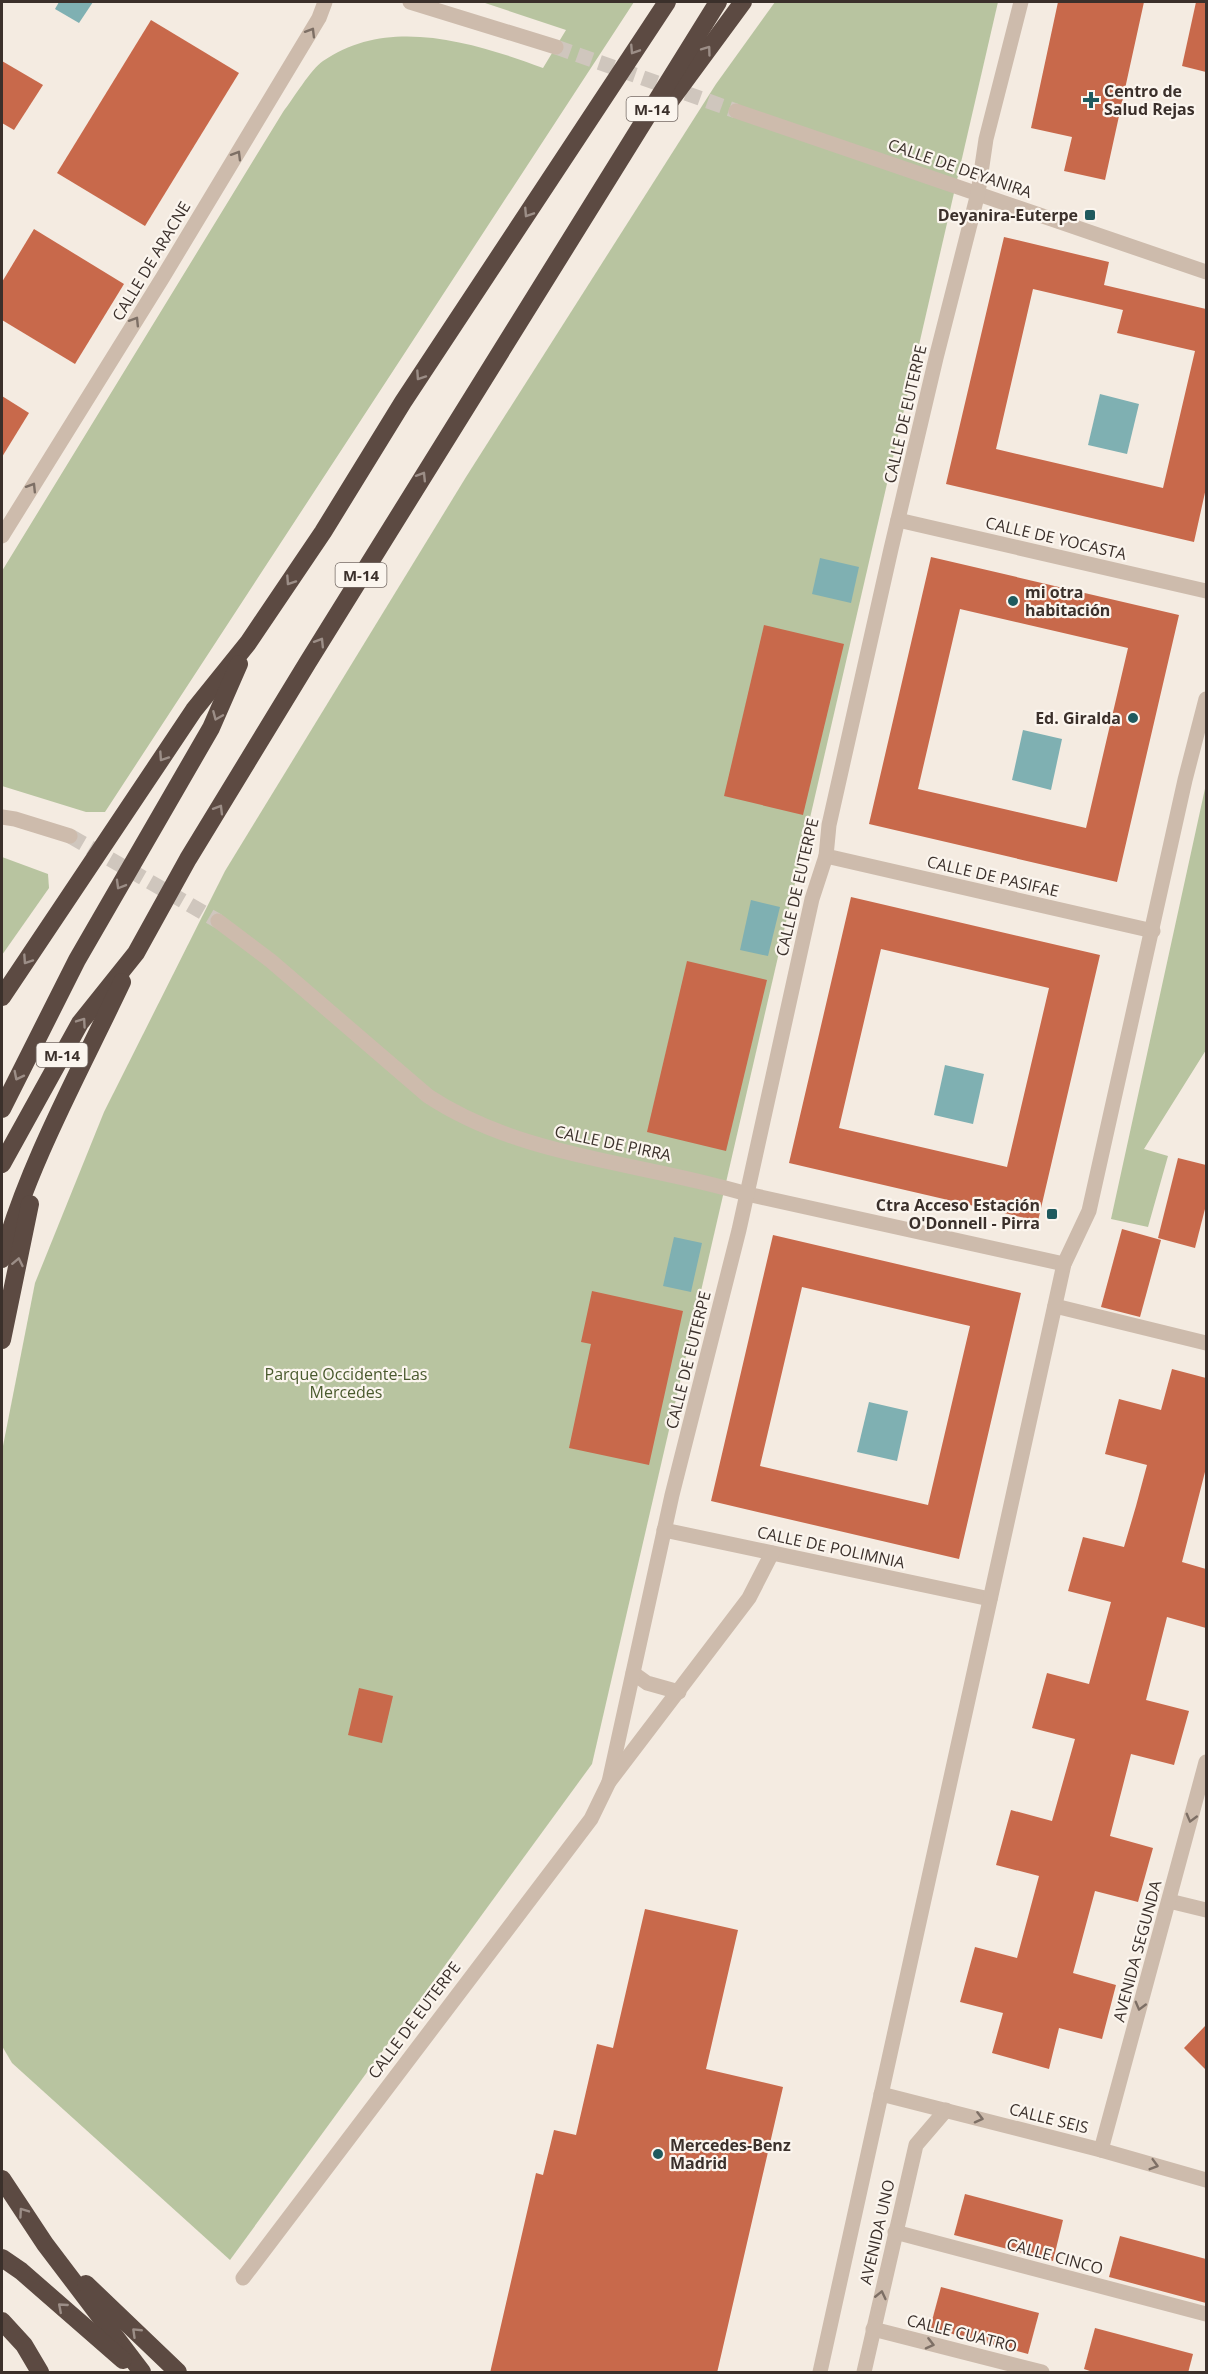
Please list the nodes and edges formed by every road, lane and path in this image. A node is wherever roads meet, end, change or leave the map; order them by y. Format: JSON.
{"nodes":[{"id":1,"x":325,"y":2,"type":"edge"},
{"id":2,"x":410,"y":2,"type":"edge"},
{"id":3,"x":667,"y":2,"type":"edge"},
{"id":4,"x":718,"y":2,"type":"edge"},
{"id":5,"x":743,"y":2,"type":"edge"},
{"id":6,"x":1021,"y":2,"type":"edge"},
{"id":7,"x":556,"y":47,"type":"tunnel mouth"},
{"id":8,"x":736,"y":111,"type":"tunnel mouth"},
{"id":9,"x":978,"y":193,"type":"junction"},
{"id":10,"x":585,"y":216,"type":"junction"},
{"id":11,"x":1206,"y":272,"type":"edge"},
{"id":12,"x":898,"y":520,"type":"junction"},
{"id":13,"x":2,"y":536,"type":"edge"},
{"id":14,"x":1206,"y":591,"type":"edge"},
{"id":15,"x":248,"y":643,"type":"junction"},
{"id":16,"x":1206,"y":699,"type":"edge"},
{"id":17,"x":2,"y":817,"type":"edge"},
{"id":18,"x":70,"y":836,"type":"tunnel mouth"},
{"id":19,"x":826,"y":856,"type":"junction"},
{"id":20,"x":218,"y":921,"type":"tunnel mouth"},
{"id":21,"x":1153,"y":931,"type":"junction"},
{"id":22,"x":136,"y":953,"type":"junction"},
{"id":23,"x":2,"y":997,"type":"edge"},
{"id":24,"x":2,"y":1109,"type":"edge"},
{"id":25,"x":39,"y":1156,"type":"junction"},
{"id":26,"x":2,"y":1164,"type":"edge"},
{"id":27,"x":747,"y":1194,"type":"junction"},
{"id":28,"x":2,"y":1258,"type":"edge"},
{"id":29,"x":1064,"y":1264,"type":"junction"},
{"id":30,"x":1055,"y":1306,"type":"junction"},
{"id":31,"x":2,"y":1340,"type":"edge"},
{"id":32,"x":1206,"y":1343,"type":"edge"},
{"id":33,"x":664,"y":1530,"type":"junction"},
{"id":34,"x":772,"y":1553,"type":"junction"},
{"id":35,"x":990,"y":1599,"type":"junction"},
{"id":36,"x":633,"y":1672,"type":"junction"},
{"id":37,"x":679,"y":1692,"type":"junction"},
{"id":38,"x":1206,"y":1762,"type":"edge"},
{"id":39,"x":609,"y":1782,"type":"junction"},
{"id":40,"x":1169,"y":1901,"type":"junction"},
{"id":41,"x":1206,"y":1910,"type":"edge"},
{"id":42,"x":881,"y":2094,"type":"junction"},
{"id":43,"x":946,"y":2110,"type":"junction"},
{"id":44,"x":1101,"y":2150,"type":"junction"},
{"id":45,"x":2,"y":2179,"type":"edge"},
{"id":46,"x":1206,"y":2180,"type":"edge"},
{"id":47,"x":895,"y":2232,"type":"junction"},
{"id":48,"x":45,"y":2244,"type":"junction"},
{"id":49,"x":2,"y":2258,"type":"edge"},
{"id":50,"x":243,"y":2278,"type":"dead end"},
{"id":51,"x":1206,"y":2314,"type":"edge"},
{"id":52,"x":2,"y":2321,"type":"edge"},
{"id":53,"x":873,"y":2329,"type":"junction"},
{"id":54,"x":40,"y":2373,"type":"edge"},
{"id":55,"x":140,"y":2373,"type":"edge"},
{"id":56,"x":178,"y":2373,"type":"edge"},
{"id":57,"x":820,"y":2373,"type":"edge"},
{"id":58,"x":864,"y":2373,"type":"edge"},
{"id":59,"x":1042,"y":2373,"type":"edge"}],
"edges":[{"from":13,"to":1,"type":"street","name":"CALLE DE ARACNE","one_way":true},
{"from":2,"to":7,"type":"street"},
{"from":3,"to":15,"type":"highway","number":"M-14","one_way":true},
{"from":4,"to":10,"type":"highway","number":"M-14"},
{"from":10,"to":5,"type":"highway","one_way":true},
{"from":6,"to":9,"type":"street","name":"CALLE DE EUTERPE"},
{"from":8,"to":9,"type":"street","name":"CALLE DE DEYANIRA"},
{"from":9,"to":11,"type":"street","name":"CALLE DE DEYANIRA"},
{"from":9,"to":12,"type":"street","name":"CALLE DE EUTERPE"},
{"from":22,"to":10,"type":"highway","number":"M-14","one_way":true},
{"from":12,"to":14,"type":"street","name":"CALLE DE YOCASTA"},
{"from":12,"to":19,"type":"street","name":"CALLE DE EUTERPE"},
{"from":15,"to":23,"type":"highway","one_way":true},
{"from":15,"to":24,"type":"highway","number":"M-14","one_way":true},
{"from":16,"to":21,"type":"street"},
{"from":17,"to":18,"type":"street"},
{"from":19,"to":21,"type":"street","name":"CALLE DE PASIFAE"},
{"from":19,"to":27,"type":"street","name":"CALLE DE EUTERPE"},
{"from":20,"to":27,"type":"street","name":"CALLE DE PIRRA"},
{"from":21,"to":29,"type":"street"},
{"from":22,"to":25,"type":"highway"},
{"from":26,"to":22,"type":"highway","number":"M-14","one_way":true},
{"from":25,"to":28,"type":"highway"},
{"from":31,"to":25,"type":"highway","one_way":true},
{"from":27,"to":29,"type":"street","name":"CALLE DE PIRRA"},
{"from":27,"to":33,"type":"street","name":"CALLE DE EUTERPE"},
{"from":29,"to":30,"type":"street"},
{"from":30,"to":32,"type":"street"},
{"from":30,"to":35,"type":"street"},
{"from":33,"to":34,"type":"street","name":"CALLE DE POLIMNIA"},
{"from":33,"to":36,"type":"street","name":"CALLE DE EUTERPE"},
{"from":34,"to":35,"type":"street","name":"CALLE DE POLIMNIA"},
{"from":34,"to":37,"type":"street","name":"CALLE DE EUTERPE"},
{"from":35,"to":42,"type":"street"},
{"from":36,"to":37,"type":"street"},
{"from":36,"to":39,"type":"street","name":"CALLE DE EUTERPE"},
{"from":37,"to":39,"type":"street","name":"CALLE DE EUTERPE"},
{"from":38,"to":40,"type":"street","name":"AVENIDA SEGUNDA","one_way":true},
{"from":39,"to":50,"type":"street","name":"CALLE DE EUTERPE"},
{"from":40,"to":41,"type":"street"},
{"from":40,"to":44,"type":"street","name":"AVENIDA SEGUNDA","one_way":true},
{"from":42,"to":43,"type":"street","name":"CALLE SEIS"},
{"from":42,"to":57,"type":"street"},
{"from":43,"to":44,"type":"street","name":"CALLE SEIS","one_way":true},
{"from":43,"to":47,"type":"street","name":"AVENIDA UNO"},
{"from":44,"to":46,"type":"street","name":"CALLE SEIS","one_way":true},
{"from":48,"to":45,"type":"highway","one_way":true},
{"from":47,"to":51,"type":"street","name":"CALLE CINCO"},
{"from":53,"to":47,"type":"street","name":"AVENIDA UNO","one_way":true},
{"from":48,"to":55,"type":"highway"},
{"from":56,"to":48,"type":"highway","one_way":true},
{"from":55,"to":49,"type":"highway","one_way":true},
{"from":52,"to":54,"type":"highway"},
{"from":53,"to":58,"type":"street","name":"AVENIDA UNO"},
{"from":53,"to":59,"type":"street","name":"CALLE CUATRO","one_way":true}]}
